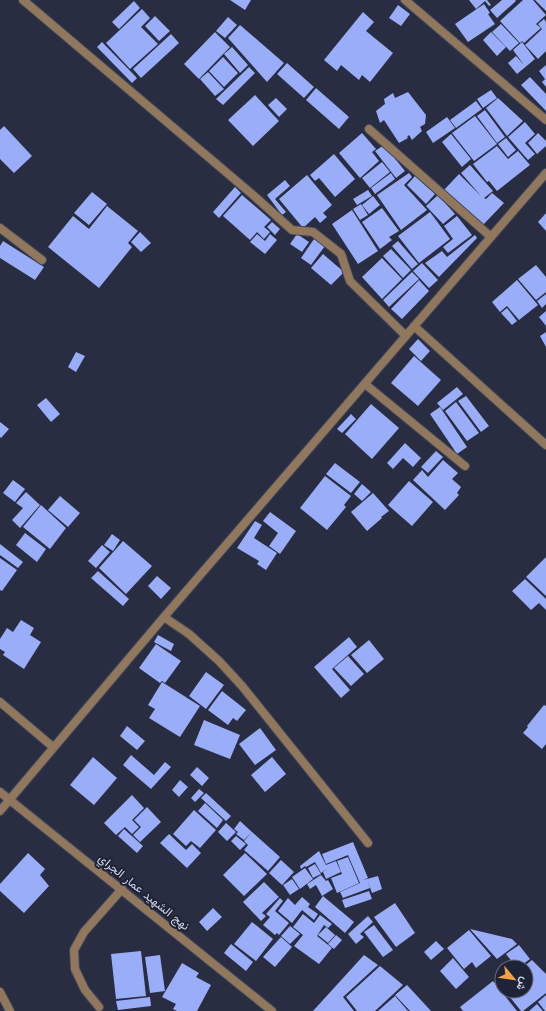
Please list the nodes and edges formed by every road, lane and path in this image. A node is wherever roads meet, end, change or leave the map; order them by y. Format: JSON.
{"nodes":[{"id":1,"x":24,"y":0,"type":"edge"},
{"id":2,"x":404,"y":0,"type":"edge"},
{"id":3,"x":546,"y":120,"type":"edge"},
{"id":4,"x":369,"y":129,"type":"dead end"},
{"id":5,"x":546,"y":173,"type":"edge"},
{"id":6,"x":0,"y":228,"type":"edge"},
{"id":7,"x":491,"y":237,"type":"junction"},
{"id":8,"x":42,"y":260,"type":"dead end"},
{"id":9,"x":414,"y":326,"type":"junction"},
{"id":10,"x":406,"y":336,"type":"junction"},
{"id":11,"x":365,"y":384,"type":"junction"},
{"id":12,"x":546,"y":445,"type":"edge"},
{"id":13,"x":465,"y":466,"type":"dead end"},
{"id":14,"x":164,"y":617,"type":"junction"},
{"id":15,"x":0,"y":702,"type":"edge"},
{"id":16,"x":52,"y":747,"type":"junction"},
{"id":17,"x":0,"y":792,"type":"edge"},
{"id":18,"x":10,"y":800,"type":"junction"},
{"id":19,"x":0,"y":811,"type":"edge"},
{"id":20,"x":368,"y":843,"type":"dead end"},
{"id":21,"x":122,"y":889,"type":"junction"},
{"id":22,"x":0,"y":992,"type":"edge"},
{"id":23,"x":99,"y":1006,"type":"dead end"},
{"id":24,"x":10,"y":1011,"type":"edge"},
{"id":25,"x":272,"y":1011,"type":"edge"}],
"edges":[{"from":1,"to":10,"type":"street"},
{"from":2,"to":3,"type":"street"},
{"from":4,"to":7,"type":"street"},
{"from":5,"to":7,"type":"street"},
{"from":6,"to":8,"type":"street"},
{"from":7,"to":9,"type":"street"},
{"from":9,"to":10,"type":"street"},
{"from":9,"to":12,"type":"street"},
{"from":10,"to":11,"type":"street"},
{"from":11,"to":13,"type":"street"},
{"from":11,"to":14,"type":"street"},
{"from":14,"to":16,"type":"street"},
{"from":14,"to":20,"type":"street"},
{"from":15,"to":16,"type":"street"},
{"from":16,"to":18,"type":"street"},
{"from":17,"to":18,"type":"street","name":"نهج الشهيد عمار الجراي"},
{"from":18,"to":19,"type":"street"},
{"from":18,"to":21,"type":"street","name":"نهج الشهيد عمار الجراي"},
{"from":21,"to":23,"type":"street"},
{"from":21,"to":25,"type":"street","name":"نهج الشهيد عمار الجراي"},
{"from":22,"to":24,"type":"street"}]}
